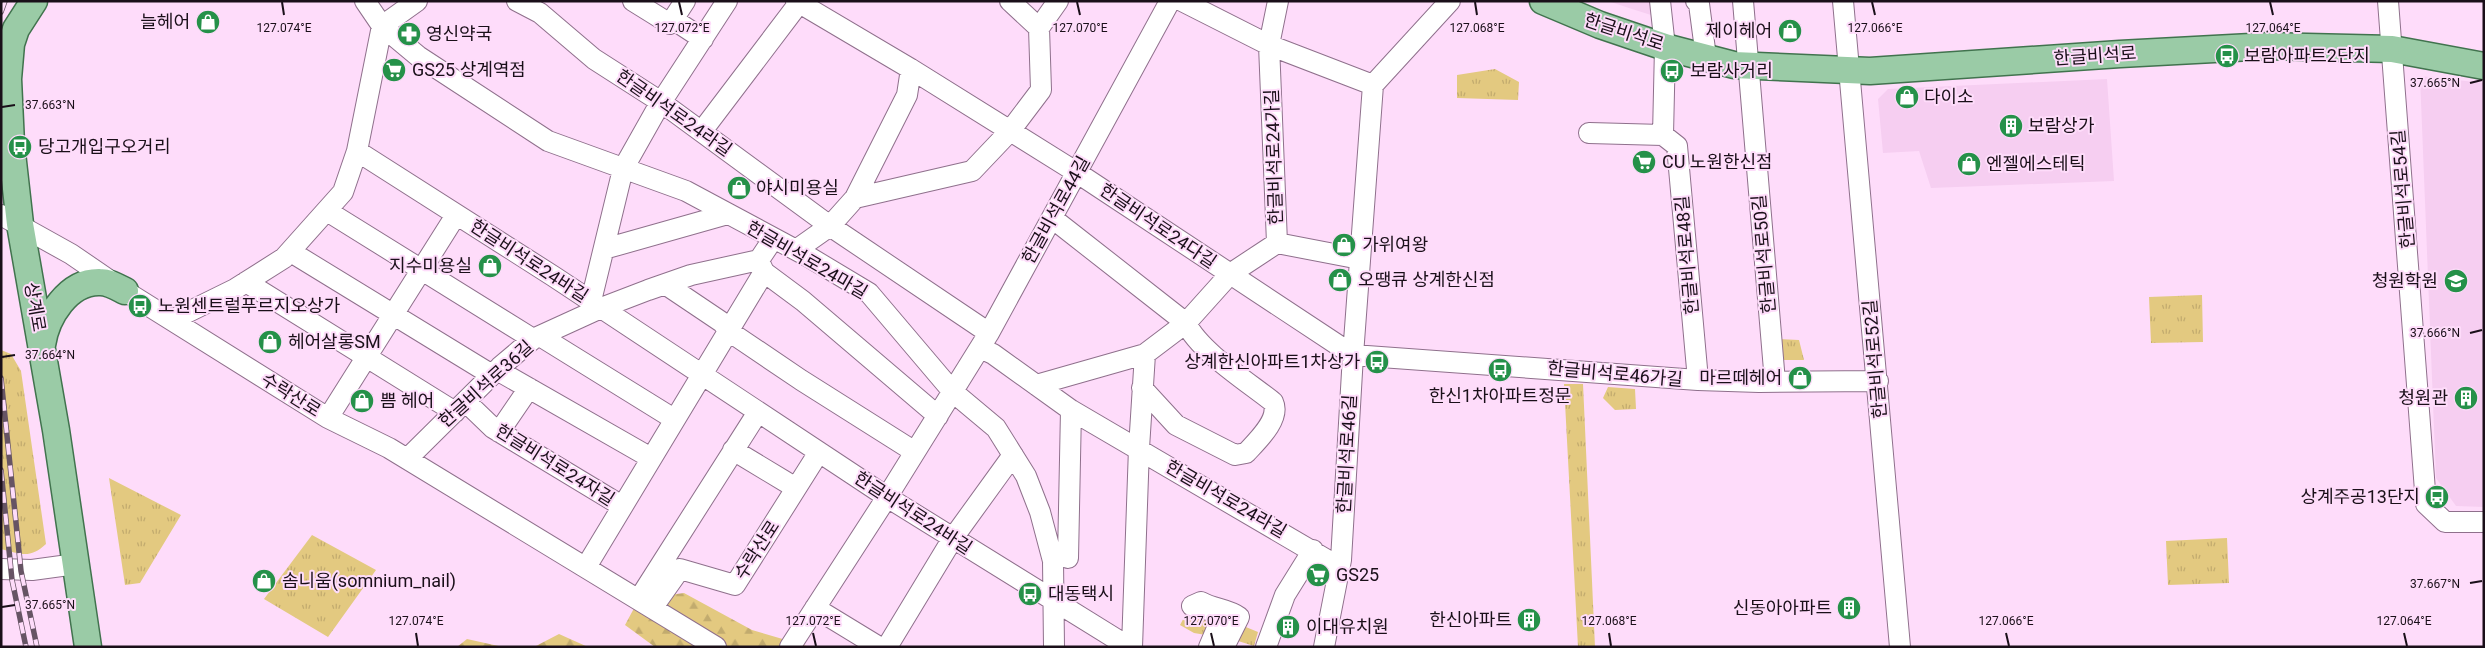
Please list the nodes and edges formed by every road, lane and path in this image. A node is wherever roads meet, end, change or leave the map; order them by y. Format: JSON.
{"nodes":[{"id":1,"x":34,"y":1,"type":"edge"},
{"id":2,"x":365,"y":1,"type":"edge"},
{"id":3,"x":417,"y":1,"type":"edge"},
{"id":4,"x":517,"y":1,"type":"edge"},
{"id":5,"x":634,"y":1,"type":"edge"},
{"id":6,"x":685,"y":1,"type":"edge"},
{"id":7,"x":727,"y":1,"type":"edge"},
{"id":8,"x":1010,"y":1,"type":"edge"},
{"id":9,"x":1058,"y":1,"type":"edge"},
{"id":10,"x":1170,"y":1,"type":"edge"},
{"id":11,"x":1182,"y":1,"type":"edge"},
{"id":12,"x":1278,"y":1,"type":"edge"},
{"id":13,"x":1450,"y":1,"type":"edge"},
{"id":14,"x":1543,"y":1,"type":"edge"},
{"id":15,"x":1660,"y":1,"type":"edge"},
{"id":16,"x":1696,"y":1,"type":"edge"},
{"id":17,"x":1743,"y":1,"type":"edge"},
{"id":18,"x":1843,"y":1,"type":"edge"},
{"id":19,"x":2388,"y":1,"type":"edge"},
{"id":20,"x":797,"y":2,"type":"edge"},
{"id":21,"x":674,"y":20,"type":"junction"},
{"id":22,"x":382,"y":26,"type":"junction"},
{"id":23,"x":1039,"y":28,"type":"junction"},
{"id":24,"x":9,"y":32,"type":"edge"},
{"id":25,"x":702,"y":39,"type":"junction"},
{"id":26,"x":1269,"y":45,"type":"junction"},
{"id":27,"x":1665,"y":46,"type":"junction"},
{"id":28,"x":2392,"y":49,"type":"junction"},
{"id":29,"x":1706,"y":57,"type":"junction"},
{"id":30,"x":1748,"y":66,"type":"junction"},
{"id":31,"x":2484,"y":66,"type":"edge"},
{"id":32,"x":911,"y":69,"type":"junction"},
{"id":33,"x":1850,"y":71,"type":"junction"},
{"id":34,"x":1373,"y":85,"type":"junction"},
{"id":35,"x":661,"y":102,"type":"junction"},
{"id":36,"x":702,"y":131,"type":"junction"},
{"id":37,"x":1010,"y":131,"type":"junction"},
{"id":38,"x":1589,"y":133,"type":"dead end"},
{"id":39,"x":1663,"y":135,"type":"junction"},
{"id":40,"x":357,"y":151,"type":"junction"},
{"id":41,"x":623,"y":169,"type":"junction"},
{"id":42,"x":1076,"y":172,"type":"junction"},
{"id":43,"x":855,"y":198,"type":"junction"},
{"id":44,"x":327,"y":211,"type":"junction"},
{"id":45,"x":728,"y":214,"type":"junction"},
{"id":46,"x":456,"y":215,"type":"junction"},
{"id":47,"x":1052,"y":218,"type":"junction"},
{"id":48,"x":11,"y":220,"type":"edge"},
{"id":49,"x":830,"y":226,"type":"junction"},
{"id":50,"x":772,"y":239,"type":"junction"},
{"id":51,"x":1277,"y":243,"type":"junction"},
{"id":52,"x":604,"y":249,"type":"junction"},
{"id":53,"x":796,"y":250,"type":"junction"},
{"id":54,"x":290,"y":252,"type":"junction"},
{"id":55,"x":1360,"y":259,"type":"junction"},
{"id":56,"x":761,"y":266,"type":"junction"},
{"id":57,"x":422,"y":270,"type":"junction"},
{"id":58,"x":1230,"y":274,"type":"junction"},
{"id":59,"x":246,"y":282,"type":"junction"},
{"id":60,"x":665,"y":284,"type":"junction"},
{"id":61,"x":125,"y":291,"type":"junction"},
{"id":62,"x":596,"y":305,"type":"junction"},
{"id":63,"x":394,"y":315,"type":"junction"},
{"id":64,"x":172,"y":320,"type":"junction"},
{"id":65,"x":1186,"y":323,"type":"junction"},
{"id":66,"x":727,"y":330,"type":"junction"},
{"id":67,"x":536,"y":338,"type":"junction"},
{"id":68,"x":984,"y":340,"type":"junction"},
{"id":69,"x":42,"y":346,"type":"junction"},
{"id":70,"x":1145,"y":354,"type":"junction"},
{"id":71,"x":1353,"y":355,"type":"junction"},
{"id":72,"x":367,"y":358,"type":"junction"},
{"id":73,"x":495,"y":373,"type":"junction"},
{"id":74,"x":701,"y":374,"type":"junction"},
{"id":75,"x":1698,"y":380,"type":"junction"},
{"id":76,"x":1775,"y":382,"type":"junction"},
{"id":77,"x":1878,"y":382,"type":"junction"},
{"id":78,"x":1036,"y":385,"type":"junction"},
{"id":79,"x":529,"y":388,"type":"junction"},
{"id":80,"x":1142,"y":388,"type":"junction"},
{"id":81,"x":952,"y":392,"type":"junction"},
{"id":82,"x":461,"y":407,"type":"junction"},
{"id":83,"x":1071,"y":410,"type":"junction"},
{"id":84,"x":758,"y":412,"type":"junction"},
{"id":85,"x":938,"y":416,"type":"junction"},
{"id":86,"x":328,"y":418,"type":"junction"},
{"id":87,"x":674,"y":419,"type":"junction"},
{"id":88,"x":499,"y":432,"type":"junction"},
{"id":89,"x":1138,"y":448,"type":"junction"},
{"id":90,"x":733,"y":450,"type":"junction"},
{"id":91,"x":819,"y":452,"type":"junction"},
{"id":92,"x":915,"y":452,"type":"junction"},
{"id":93,"x":1013,"y":455,"type":"junction"},
{"id":94,"x":650,"y":458,"type":"junction"},
{"id":95,"x":407,"y":459,"type":"junction"},
{"id":96,"x":796,"y":488,"type":"junction"},
{"id":97,"x":887,"y":497,"type":"junction"},
{"id":98,"x":622,"y":506,"type":"junction"},
{"id":99,"x":2484,"y":522,"type":"edge"},
{"id":100,"x":953,"y":538,"type":"junction"},
{"id":101,"x":1313,"y":550,"type":"junction"},
{"id":102,"x":1068,"y":558,"type":"dead end"},
{"id":103,"x":76,"y":564,"type":"junction"},
{"id":104,"x":586,"y":567,"type":"junction"},
{"id":105,"x":1340,"y":567,"type":"junction"},
{"id":106,"x":1,"y":569,"type":"edge"},
{"id":107,"x":1055,"y":602,"type":"junction"},
{"id":108,"x":646,"y":603,"type":"junction"},
{"id":109,"x":815,"y":608,"type":"junction"},
{"id":110,"x":88,"y":647,"type":"edge"},
{"id":111,"x":716,"y":647,"type":"edge"},
{"id":112,"x":790,"y":647,"type":"edge"},
{"id":113,"x":879,"y":647,"type":"edge"},
{"id":114,"x":887,"y":647,"type":"edge"},
{"id":115,"x":1054,"y":647,"type":"edge"},
{"id":116,"x":1130,"y":647,"type":"edge"},
{"id":117,"x":1209,"y":647,"type":"edge"},
{"id":118,"x":1224,"y":647,"type":"edge"},
{"id":119,"x":1266,"y":647,"type":"edge"},
{"id":120,"x":1324,"y":647,"type":"edge"},
{"id":121,"x":1900,"y":647,"type":"edge"}],
"edges":[{"from":1,"to":24,"type":"main road","name":"상계로"},
{"from":2,"to":22,"type":"street"},
{"from":3,"to":22,"type":"street"},
{"from":4,"to":35,"type":"street","name":"한글비석로24라길"},
{"from":5,"to":21,"type":"street"},
{"from":6,"to":21,"type":"street"},
{"from":7,"to":25,"type":"street"},
{"from":8,"to":23,"type":"street"},
{"from":9,"to":23,"type":"street"},
{"from":10,"to":42,"type":"street","name":"한글비석로44길"},
{"from":11,"to":26,"type":"street"},
{"from":12,"to":26,"type":"street"},
{"from":13,"to":34,"type":"street"},
{"from":14,"to":27,"type":"main road","name":"한글비석로"},
{"from":15,"to":27,"type":"street"},
{"from":16,"to":29,"type":"street"},
{"from":17,"to":30,"type":"street","name":"한글비석로50길"},
{"from":18,"to":33,"type":"street","name":"한글비석로52길"},
{"from":19,"to":28,"type":"street","name":"한글비석로54길"},
{"from":20,"to":32,"type":"street","name":"한글비석로24다길"},
{"from":20,"to":36,"type":"street","name":"한글비석로24다길"},
{"from":21,"to":25,"type":"street"},
{"from":22,"to":40,"type":"street"},
{"from":22,"to":41,"type":"street","name":"한글비석로24마길"},
{"from":23,"to":37,"type":"street"},
{"from":24,"to":48,"type":"main road","name":"상계로"},
{"from":25,"to":35,"type":"street"},
{"from":26,"to":34,"type":"street"},
{"from":26,"to":51,"type":"street","name":"한글비석로24가길"},
{"from":27,"to":29,"type":"main road","name":"한글비석로"},
{"from":27,"to":39,"type":"street"},
{"from":28,"to":31,"type":"main road","name":"한글비석로"},
{"from":28,"to":33,"type":"main road","name":"한글비석로"},
{"from":28,"to":99,"type":"street","name":"한글비석로54길"},
{"from":29,"to":30,"type":"main road","name":"한글비석로"},
{"from":30,"to":33,"type":"main road","name":"한글비석로"},
{"from":30,"to":76,"type":"street","name":"한글비석로50길"},
{"from":32,"to":37,"type":"street","name":"한글비석로24다길"},
{"from":32,"to":43,"type":"street"},
{"from":33,"to":77,"type":"street","name":"한글비석로52길"},
{"from":34,"to":55,"type":"street","name":"한글비석로46길"},
{"from":35,"to":36,"type":"street","name":"한글비석로24라길"},
{"from":35,"to":41,"type":"street"},
{"from":36,"to":49,"type":"street","name":"한글비석로24라길"},
{"from":37,"to":42,"type":"street","name":"한글비석로24다길"},
{"from":37,"to":43,"type":"street"},
{"from":38,"to":39,"type":"street"},
{"from":39,"to":75,"type":"street","name":"한글비석로48길"},
{"from":40,"to":44,"type":"street"},
{"from":40,"to":46,"type":"street","name":"한글비석로24바길"},
{"from":41,"to":45,"type":"street","name":"한글비석로24마길"},
{"from":41,"to":52,"type":"street"},
{"from":42,"to":47,"type":"street","name":"한글비석로44길"},
{"from":42,"to":58,"type":"street","name":"한글비석로24다길"},
{"from":43,"to":49,"type":"street"},
{"from":44,"to":54,"type":"street"},
{"from":44,"to":57,"type":"street"},
{"from":45,"to":50,"type":"street","name":"한글비석로24마길"},
{"from":45,"to":52,"type":"street"},
{"from":46,"to":57,"type":"street","name":"한글비석로24바길"},
{"from":46,"to":62,"type":"street","name":"한글비석로24바길"},
{"from":47,"to":65,"type":"street"},
{"from":47,"to":68,"type":"street","name":"한글비석로44길"},
{"from":48,"to":61,"type":"street","name":"수락산로"},
{"from":48,"to":69,"type":"main road","name":"상계로"},
{"from":49,"to":53,"type":"street"},
{"from":49,"to":68,"type":"street","name":"한글비석로24라길"},
{"from":50,"to":53,"type":"street","name":"한글비석로24마길"},
{"from":50,"to":56,"type":"street"},
{"from":51,"to":55,"type":"street"},
{"from":51,"to":58,"type":"street","name":"한글비석로24가길"},
{"from":52,"to":62,"type":"street"},
{"from":53,"to":81,"type":"street","name":"한글비석로24마길"},
{"from":54,"to":59,"type":"street"},
{"from":54,"to":63,"type":"street"},
{"from":55,"to":71,"type":"street","name":"한글비석로46길"},
{"from":56,"to":60,"type":"street","name":"한글비석로24바길"},
{"from":56,"to":66,"type":"street"},
{"from":56,"to":85,"type":"street"},
{"from":57,"to":63,"type":"street","name":"한글비석로24바길"},
{"from":57,"to":67,"type":"street"},
{"from":58,"to":65,"type":"street","name":"한글비석로24다길"},
{"from":58,"to":71,"type":"street","name":"한글비석로24다길"},
{"from":59,"to":64,"type":"street"},
{"from":59,"to":72,"type":"street","name":"한글비석로24자길"},
{"from":60,"to":62,"type":"street","name":"한글비석로24바길"},
{"from":60,"to":66,"type":"street"},
{"from":61,"to":64,"type":"street","name":"수락산로"},
{"from":61,"to":69,"type":"main road"},
{"from":62,"to":67,"type":"street","name":"한글비석로36길"},
{"from":62,"to":74,"type":"street","name":"한글비석로24바길"},
{"from":63,"to":72,"type":"street","name":"한글비석로24바길"},
{"from":63,"to":73,"type":"street"},
{"from":64,"to":86,"type":"street","name":"수락산로"},
{"from":65,"to":70,"type":"street","name":"한글비석로24다길"},
{"from":65,"to":80,"type":"street"},
{"from":66,"to":74,"type":"street"},
{"from":66,"to":92,"type":"street"},
{"from":67,"to":73,"type":"street","name":"한글비석로36길"},
{"from":67,"to":87,"type":"street"},
{"from":68,"to":78,"type":"street","name":"한글비석로24라길"},
{"from":68,"to":81,"type":"street","name":"한글비석로44길"},
{"from":69,"to":103,"type":"main road","name":"상계로"},
{"from":70,"to":78,"type":"street"},
{"from":70,"to":80,"type":"street"},
{"from":71,"to":75,"type":"street","name":"한글비석로46가길"},
{"from":71,"to":105,"type":"street","name":"한글비석로46길"},
{"from":72,"to":82,"type":"street","name":"한글비석로24자길"},
{"from":72,"to":86,"type":"street"},
{"from":73,"to":79,"type":"street"},
{"from":73,"to":82,"type":"street","name":"한글비석로36길"},
{"from":74,"to":84,"type":"street","name":"한글비석로24바길"},
{"from":74,"to":87,"type":"street"},
{"from":75,"to":76,"type":"street","name":"한글비석로46가길"},
{"from":76,"to":77,"type":"street","name":"한글비석로46가길"},
{"from":77,"to":121,"type":"street","name":"한글비석로52길"},
{"from":78,"to":83,"type":"street","name":"한글비석로24라길"},
{"from":79,"to":88,"type":"street"},
{"from":79,"to":94,"type":"street"},
{"from":80,"to":89,"type":"street"},
{"from":81,"to":85,"type":"street","name":"한글비석로44길"},
{"from":81,"to":93,"type":"street","name":"한글비석로24마길"},
{"from":82,"to":88,"type":"street","name":"한글비석로24자길"},
{"from":82,"to":95,"type":"street","name":"한글비석로36길"},
{"from":83,"to":89,"type":"street","name":"한글비석로24라길"},
{"from":83,"to":102,"type":"street"},
{"from":84,"to":90,"type":"street"},
{"from":84,"to":91,"type":"street","name":"한글비석로24바길"},
{"from":85,"to":92,"type":"street","name":"한글비석로44길"},
{"from":86,"to":95,"type":"street","name":"수락산로"},
{"from":87,"to":94,"type":"street"},
{"from":88,"to":98,"type":"street","name":"한글비석로24자길"},
{"from":89,"to":101,"type":"street","name":"한글비석로24라길"},
{"from":89,"to":116,"type":"street","name":"한글비석로24라길"},
{"from":90,"to":96,"type":"street"},
{"from":90,"to":108,"type":"street"},
{"from":91,"to":96,"type":"street","name":"수락산로"},
{"from":91,"to":97,"type":"street","name":"한글비석로24바길"},
{"from":92,"to":97,"type":"street","name":"한글비석로44길"},
{"from":93,"to":100,"type":"street"},
{"from":93,"to":107,"type":"street","name":"한글비석로24마길"},
{"from":94,"to":98,"type":"street"},
{"from":95,"to":104,"type":"street","name":"수락산로"},
{"from":96,"to":108,"type":"street","name":"수락산로"},
{"from":97,"to":100,"type":"street","name":"한글비석로24바길"},
{"from":97,"to":109,"type":"street","name":"한글비석로44길"},
{"from":98,"to":104,"type":"street"},
{"from":100,"to":107,"type":"street","name":"한글비석로24바길"},
{"from":100,"to":114,"type":"street"},
{"from":101,"to":105,"type":"street","name":"한글비석로24라길"},
{"from":101,"to":119,"type":"street"},
{"from":103,"to":106,"type":"street"},
{"from":103,"to":110,"type":"main road","name":"상계로"},
{"from":104,"to":108,"type":"street","name":"수락산로"},
{"from":105,"to":120,"type":"street","name":"한글비석로46길"},
{"from":107,"to":115,"type":"street","name":"한글비석로24마길"},
{"from":107,"to":116,"type":"street","name":"한글비석로24바길"},
{"from":108,"to":111,"type":"street","name":"수락산로"},
{"from":109,"to":112,"type":"street","name":"한글비석로44길"},
{"from":109,"to":113,"type":"street"},
{"from":117,"to":118,"type":"street"}]}
